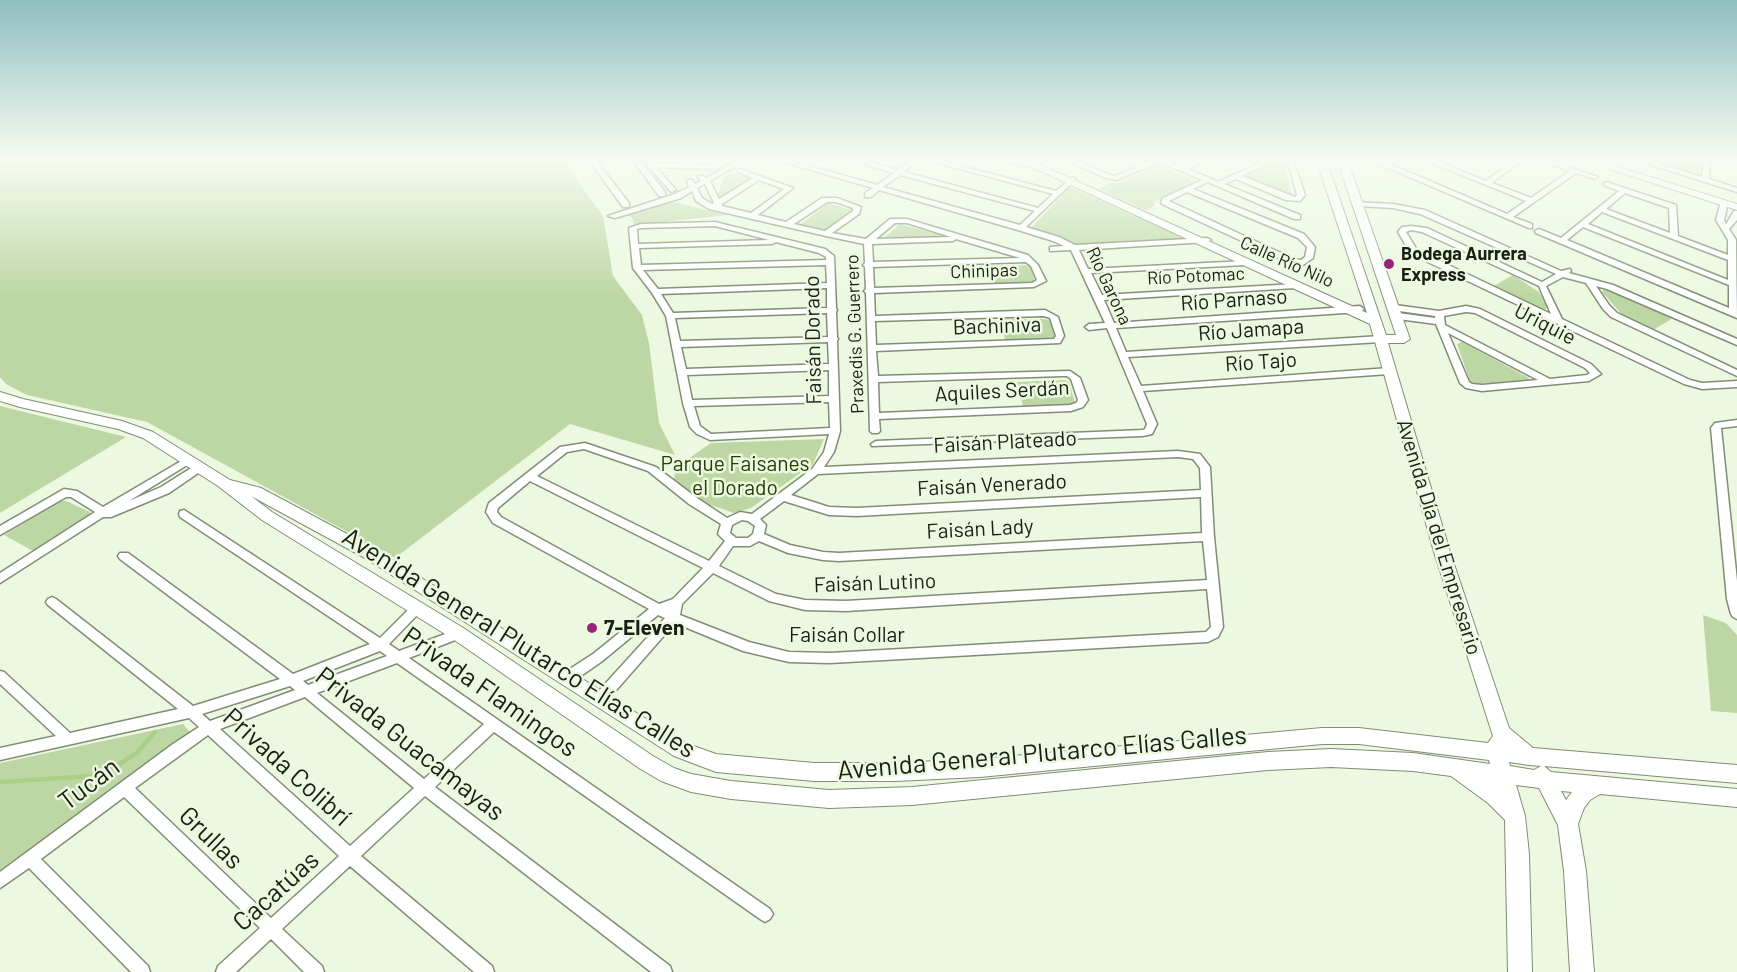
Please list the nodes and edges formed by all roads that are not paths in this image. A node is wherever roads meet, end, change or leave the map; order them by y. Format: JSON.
{"nodes":[{"id":1,"x":649,"y":204,"type":"edge"},
{"id":2,"x":710,"y":204,"type":"edge"},
{"id":3,"x":768,"y":204,"type":"edge"},
{"id":4,"x":818,"y":204,"type":"edge"},
{"id":5,"x":849,"y":204,"type":"edge"},
{"id":6,"x":936,"y":204,"type":"edge"},
{"id":7,"x":1018,"y":204,"type":"edge"},
{"id":8,"x":1045,"y":204,"type":"edge"},
{"id":9,"x":1122,"y":204,"type":"edge"},
{"id":10,"x":1167,"y":204,"type":"edge"},
{"id":11,"x":1224,"y":204,"type":"edge"},
{"id":12,"x":1268,"y":204,"type":"edge"},
{"id":13,"x":1335,"y":204,"type":"edge"},
{"id":14,"x":1358,"y":204,"type":"edge"},
{"id":15,"x":1381,"y":204,"type":"edge"},
{"id":16,"x":1478,"y":204,"type":"edge"},
{"id":17,"x":1527,"y":204,"type":"edge"},
{"id":18,"x":1606,"y":204,"type":"edge"},
{"id":19,"x":1666,"y":204,"type":"edge"},
{"id":20,"x":1724,"y":204,"type":"edge"},
{"id":21,"x":626,"y":205,"type":"edge"},
{"id":22,"x":717,"y":206,"type":"joint"},
{"id":23,"x":1600,"y":209,"type":"junction"},
{"id":24,"x":1039,"y":210,"type":"junction"},
{"id":25,"x":1737,"y":213,"type":"edge"},
{"id":26,"x":751,"y":217,"type":"junction"},
{"id":27,"x":1297,"y":217,"type":"dead end"},
{"id":28,"x":1508,"y":217,"type":"junction"},
{"id":29,"x":1582,"y":224,"type":"junction"},
{"id":30,"x":787,"y":225,"type":"junction"},
{"id":31,"x":1529,"y":226,"type":"dead end"},
{"id":32,"x":1021,"y":228,"type":"junction"},
{"id":33,"x":1726,"y":228,"type":"junction"},
{"id":34,"x":1539,"y":231,"type":"dead end"},
{"id":35,"x":826,"y":234,"type":"junction"},
{"id":36,"x":1674,"y":237,"type":"junction"},
{"id":37,"x":963,"y":238,"type":"junction"},
{"id":38,"x":1735,"y":240,"type":"edge"},
{"id":39,"x":786,"y":241,"type":"junction"},
{"id":40,"x":1202,"y":241,"type":"junction"},
{"id":41,"x":1562,"y":241,"type":"junction"},
{"id":42,"x":868,"y":242,"type":"junction"},
{"id":43,"x":635,"y":246,"type":"junction"},
{"id":44,"x":1074,"y":248,"type":"junction"},
{"id":45,"x":1053,"y":249,"type":"dead end"},
{"id":46,"x":1732,"y":258,"type":"junction"},
{"id":47,"x":1029,"y":260,"type":"junction"},
{"id":48,"x":831,"y":262,"type":"junction"},
{"id":49,"x":1245,"y":263,"type":"junction"},
{"id":50,"x":867,"y":265,"type":"junction"},
{"id":51,"x":638,"y":268,"type":"junction"},
{"id":52,"x":1087,"y":271,"type":"junction"},
{"id":53,"x":1569,"y":273,"type":"junction"},
{"id":54,"x":1588,"y":280,"type":"junction"},
{"id":55,"x":1732,"y":284,"type":"junction"},
{"id":56,"x":831,"y":285,"type":"junction"},
{"id":57,"x":1542,"y":285,"type":"junction"},
{"id":58,"x":1295,"y":286,"type":"junction"},
{"id":59,"x":868,"y":291,"type":"junction"},
{"id":60,"x":656,"y":292,"type":"junction"},
{"id":61,"x":1099,"y":298,"type":"junction"},
{"id":62,"x":833,"y":310,"type":"junction"},
{"id":63,"x":1355,"y":310,"type":"junction"},
{"id":64,"x":1396,"y":312,"type":"junction"},
{"id":65,"x":1735,"y":314,"type":"edge"},
{"id":66,"x":670,"y":316,"type":"junction"},
{"id":67,"x":1374,"y":318,"type":"junction"},
{"id":68,"x":870,"y":319,"type":"junction"},
{"id":69,"x":1558,"y":320,"type":"junction"},
{"id":70,"x":1440,"y":321,"type":"junction"},
{"id":71,"x":1111,"y":326,"type":"junction"},
{"id":72,"x":1089,"y":327,"type":"dead end"},
{"id":73,"x":834,"y":339,"type":"junction"},
{"id":74,"x":1381,"y":339,"type":"junction"},
{"id":75,"x":1737,"y":342,"type":"edge"},
{"id":76,"x":677,"y":344,"type":"junction"},
{"id":77,"x":872,"y":348,"type":"junction"},
{"id":78,"x":1123,"y":355,"type":"junction"},
{"id":79,"x":833,"y":367,"type":"junction"},
{"id":80,"x":1389,"y":371,"type":"junction"},
{"id":81,"x":682,"y":372,"type":"junction"},
{"id":82,"x":1737,"y":373,"type":"edge"},
{"id":83,"x":874,"y":379,"type":"junction"},
{"id":84,"x":1547,"y":381,"type":"junction"},
{"id":85,"x":1737,"y":384,"type":"edge"},
{"id":86,"x":1136,"y":389,"type":"junction"},
{"id":87,"x":0,"y":396,"type":"edge"},
{"id":88,"x":833,"y":399,"type":"junction"},
{"id":89,"x":688,"y":403,"type":"junction"},
{"id":90,"x":875,"y":416,"type":"junction"},
{"id":91,"x":1737,"y":423,"type":"edge"},
{"id":92,"x":835,"y":431,"type":"junction"},
{"id":93,"x":875,"y":431,"type":"dead end"},
{"id":94,"x":876,"y":444,"type":"dead end"},
{"id":95,"x":194,"y":464,"type":"junction"},
{"id":96,"x":816,"y":471,"type":"junction"},
{"id":97,"x":530,"y":477,"type":"junction"},
{"id":98,"x":223,"y":482,"type":"junction"},
{"id":99,"x":1207,"y":493,"type":"junction"},
{"id":100,"x":782,"y":496,"type":"junction"},
{"id":101,"x":105,"y":513,"type":"junction"},
{"id":102,"x":184,"y":514,"type":"dead end"},
{"id":103,"x":754,"y":518,"type":"junction"},
{"id":104,"x":727,"y":523,"type":"junction"},
{"id":105,"x":0,"y":531,"type":"edge"},
{"id":106,"x":758,"y":536,"type":"junction"},
{"id":107,"x":1208,"y":537,"type":"junction"},
{"id":108,"x":731,"y":541,"type":"junction"},
{"id":109,"x":316,"y":547,"type":"junction"},
{"id":110,"x":371,"y":554,"type":"junction"},
{"id":111,"x":124,"y":556,"type":"dead end"},
{"id":112,"x":710,"y":569,"type":"junction"},
{"id":113,"x":0,"y":579,"type":"edge"},
{"id":114,"x":1213,"y":584,"type":"junction"},
{"id":115,"x":52,"y":602,"type":"dead end"},
{"id":116,"x":677,"y":602,"type":"junction"},
{"id":117,"x":417,"y":608,"type":"junction"},
{"id":118,"x":657,"y":609,"type":"junction"},
{"id":119,"x":1737,"y":615,"type":"edge"},
{"id":120,"x":673,"y":617,"type":"junction"},
{"id":121,"x":459,"y":634,"type":"junction"},
{"id":122,"x":381,"y":645,"type":"junction"},
{"id":123,"x":398,"y":658,"type":"junction"},
{"id":124,"x":0,"y":676,"type":"edge"},
{"id":125,"x":567,"y":678,"type":"junction"},
{"id":126,"x":290,"y":681,"type":"junction"},
{"id":127,"x":306,"y":691,"type":"junction"},
{"id":128,"x":600,"y":699,"type":"junction"},
{"id":129,"x":191,"y":712,"type":"junction"},
{"id":130,"x":493,"y":724,"type":"junction"},
{"id":131,"x":208,"y":728,"type":"junction"},
{"id":132,"x":67,"y":738,"type":"junction"},
{"id":133,"x":1498,"y":742,"type":"junction"},
{"id":134,"x":0,"y":754,"type":"edge"},
{"id":135,"x":1529,"y":756,"type":"junction"},
{"id":136,"x":1044,"y":762,"type":"junction"},
{"id":137,"x":1455,"y":768,"type":"junction"},
{"id":138,"x":1503,"y":774,"type":"junction"},
{"id":139,"x":1737,"y":774,"type":"edge"},
{"id":140,"x":1545,"y":780,"type":"junction"},
{"id":141,"x":1030,"y":785,"type":"junction"},
{"id":142,"x":1599,"y":785,"type":"junction"},
{"id":143,"x":424,"y":787,"type":"junction"},
{"id":144,"x":124,"y":788,"type":"junction"},
{"id":145,"x":1737,"y":798,"type":"edge"},
{"id":146,"x":1515,"y":816,"type":"junction"},
{"id":147,"x":1568,"y":824,"type":"junction"},
{"id":148,"x":350,"y":856,"type":"junction"},
{"id":149,"x":30,"y":859,"type":"junction"},
{"id":150,"x":0,"y":881,"type":"edge"},
{"id":151,"x":765,"y":914,"type":"dead end"},
{"id":152,"x":270,"y":929,"type":"junction"},
{"id":153,"x":142,"y":972,"type":"edge"},
{"id":154,"x":224,"y":972,"type":"edge"},
{"id":155,"x":316,"y":972,"type":"edge"},
{"id":156,"x":486,"y":972,"type":"edge"},
{"id":157,"x":664,"y":972,"type":"edge"},
{"id":158,"x":1520,"y":972,"type":"edge"},
{"id":159,"x":1582,"y":972,"type":"edge"}],
"edges":[{"from":1,"to":21,"type":"street"},
{"from":2,"to":22,"type":"street"},
{"from":3,"to":26,"type":"street"},
{"from":4,"to":30,"type":"street"},
{"from":5,"to":35,"type":"street"},
{"from":6,"to":32,"type":"street","name":"Río Garona"},
{"from":7,"to":24,"type":"street"},
{"from":8,"to":24,"type":"street"},
{"from":9,"to":40,"type":"street","name":"Calle Río Nilo"},
{"from":10,"to":11,"type":"street"},
{"from":12,"to":27,"type":"street"},
{"from":13,"to":67,"type":"street","name":"Avenida Día del Empresario"},
{"from":14,"to":64,"type":"street"},
{"from":15,"to":53,"type":"street"},
{"from":16,"to":28,"type":"street"},
{"from":17,"to":28,"type":"street"},
{"from":18,"to":23,"type":"street"},
{"from":19,"to":36,"type":"street"},
{"from":20,"to":33,"type":"street"},
{"from":22,"to":26,"type":"street","name":"Praxedis G. Guerrero"},
{"from":23,"to":29,"type":"street"},
{"from":23,"to":36,"type":"street"},
{"from":24,"to":32,"type":"street"},
{"from":25,"to":33,"type":"street"},
{"from":26,"to":30,"type":"street","name":"Praxedis G. Guerrero"},
{"from":28,"to":31,"type":"street"},
{"from":29,"to":41,"type":"street"},
{"from":29,"to":55,"type":"street"},
{"from":30,"to":35,"type":"street","name":"Praxedis G. Guerrero"},
{"from":32,"to":44,"type":"street","name":"Río Garona"},
{"from":33,"to":38,"type":"street"},
{"from":34,"to":41,"type":"street"},
{"from":35,"to":42,"type":"street","name":"Praxedis G. Guerrero"},
{"from":36,"to":46,"type":"street"},
{"from":37,"to":42,"type":"street"},
{"from":37,"to":42,"type":"street","name":"Chinipas"},
{"from":37,"to":47,"type":"street","name":"Chinipas"},
{"from":38,"to":46,"type":"street"},
{"from":39,"to":43,"type":"street"},
{"from":39,"to":43,"type":"street","name":"Faisán Dorado"},
{"from":39,"to":48,"type":"street","name":"Faisán Dorado"},
{"from":40,"to":44,"type":"street"},
{"from":40,"to":49,"type":"street","name":"Calle Río Nilo"},
{"from":40,"to":63,"type":"street","name":"Calle Río Nilo"},
{"from":41,"to":65,"type":"street"},
{"from":42,"to":50,"type":"street","name":"Praxedis G. Guerrero"},
{"from":43,"to":51,"type":"street"},
{"from":44,"to":45,"type":"street"},
{"from":44,"to":52,"type":"street","name":"Río Garona"},
{"from":46,"to":55,"type":"street"},
{"from":47,"to":50,"type":"street"},
{"from":47,"to":59,"type":"street","name":"Chinipas"},
{"from":48,"to":51,"type":"street"},
{"from":48,"to":56,"type":"street","name":"Faisán Dorado"},
{"from":49,"to":52,"type":"street"},
{"from":49,"to":58,"type":"street","name":"Calle Río Nilo"},
{"from":50,"to":59,"type":"street","name":"Praxedis G. Guerrero"},
{"from":51,"to":60,"type":"street"},
{"from":52,"to":61,"type":"street","name":"Río Garona"},
{"from":53,"to":54,"type":"street"},
{"from":53,"to":57,"type":"street"},
{"from":54,"to":75,"type":"street"},
{"from":54,"to":82,"type":"street"},
{"from":55,"to":65,"type":"street"},
{"from":56,"to":60,"type":"street"},
{"from":56,"to":62,"type":"street","name":"Faisán Dorado"},
{"from":57,"to":69,"type":"street"},
{"from":57,"to":69,"type":"street"},
{"from":58,"to":61,"type":"street","name":"Río Potomac"},
{"from":58,"to":63,"type":"street","name":"Calle Río Nilo"},
{"from":59,"to":68,"type":"street","name":"Praxedis G. Guerrero"},
{"from":60,"to":66,"type":"street"},
{"from":61,"to":71,"type":"street","name":"Río Garona"},
{"from":62,"to":66,"type":"street"},
{"from":62,"to":73,"type":"street","name":"Faisán Dorado"},
{"from":63,"to":67,"type":"street","name":"Calle Río Nilo"},
{"from":63,"to":71,"type":"street","name":"Río Parnaso"},
{"from":64,"to":70,"type":"street"},
{"from":64,"to":74,"type":"street"},
{"from":66,"to":76,"type":"street"},
{"from":67,"to":74,"type":"street","name":"Avenida Día del Empresario"},
{"from":68,"to":77,"type":"street","name":"Praxedis G. Guerrero"},
{"from":68,"to":77,"type":"street","name":"Bachiniva"},
{"from":69,"to":85,"type":"street"},
{"from":70,"to":84,"type":"street"},
{"from":70,"to":84,"type":"street","name":"Uriquie"},
{"from":70,"to":84,"type":"street","name":"Uriquie"},
{"from":71,"to":72,"type":"street","name":"Río Parnaso"},
{"from":71,"to":78,"type":"street","name":"Río Garona"},
{"from":73,"to":76,"type":"street"},
{"from":73,"to":79,"type":"street","name":"Faisán Dorado"},
{"from":74,"to":78,"type":"street","name":"Río Jamapa"},
{"from":74,"to":80,"type":"street","name":"Avenida Día del Empresario"},
{"from":76,"to":81,"type":"street"},
{"from":77,"to":83,"type":"street","name":"Praxedis G. Guerrero"},
{"from":78,"to":86,"type":"street","name":"Río Garona"},
{"from":79,"to":81,"type":"street"},
{"from":79,"to":88,"type":"street","name":"Faisán Dorado"},
{"from":80,"to":86,"type":"street","name":"Río Tajo"},
{"from":80,"to":133,"type":"street","name":"Avenida Día del Empresario"},
{"from":81,"to":89,"type":"street"},
{"from":83,"to":90,"type":"street","name":"Praxedis G. Guerrero"},
{"from":83,"to":90,"type":"street","name":"Aquiles Serdán"},
{"from":86,"to":94,"type":"street","name":"Río Garona"},
{"from":87,"to":95,"type":"street","name":"Avenida General Plutarco Elías Calles"},
{"from":88,"to":89,"type":"street"},
{"from":88,"to":92,"type":"street","name":"Faisán Dorado"},
{"from":89,"to":92,"type":"street"},
{"from":90,"to":93,"type":"street","name":"Praxedis G. Guerrero"},
{"from":91,"to":119,"type":"street"},
{"from":92,"to":96,"type":"street","name":"Faisán Dorado"},
{"from":95,"to":98,"type":"street","name":"Avenida General Plutarco Elías Calles"},
{"from":95,"to":101,"type":"street"},
{"from":96,"to":99,"type":"street","name":"Faisán Plateado"},
{"from":96,"to":100,"type":"street","name":"Faisán Dorado"},
{"from":97,"to":104,"type":"street"},
{"from":97,"to":112,"type":"street","name":"Faisán Lutino"},
{"from":97,"to":118,"type":"street","name":"Faisán Collar"},
{"from":98,"to":109,"type":"street","name":"Avenida General Plutarco Elías Calles"},
{"from":98,"to":110,"type":"street","name":"Avenida General Plutarco Elías Calles"},
{"from":99,"to":100,"type":"street","name":"Faisán Venerado"},
{"from":99,"to":107,"type":"street"},
{"from":100,"to":103,"type":"street","name":"Faisán Dorado"},
{"from":101,"to":105,"type":"street"},
{"from":101,"to":113,"type":"street"},
{"from":102,"to":122,"type":"street","name":"Privada Flamingos"},
{"from":103,"to":104,"type":"street"},
{"from":103,"to":106,"type":"street"},
{"from":104,"to":108,"type":"street"},
{"from":106,"to":107,"type":"street","name":"Faisán Lady"},
{"from":106,"to":108,"type":"street"},
{"from":107,"to":114,"type":"street"},
{"from":108,"to":112,"type":"street"},
{"from":109,"to":110,"type":"street"},
{"from":109,"to":117,"type":"street","name":"Avenida General Plutarco Elías Calles"},
{"from":110,"to":125,"type":"street","name":"Avenida General Plutarco Elías Calles"},
{"from":111,"to":126,"type":"street","name":"Privada Guacamayas"},
{"from":112,"to":114,"type":"street","name":"Faisán Lutino"},
{"from":112,"to":116,"type":"street"},
{"from":114,"to":120,"type":"street","name":"Faisán Collar"},
{"from":115,"to":129,"type":"street","name":"Privada Colibrí"},
{"from":116,"to":118,"type":"street"},
{"from":116,"to":120,"type":"street"},
{"from":117,"to":121,"type":"street","name":"Avenida General Plutarco Elías Calles"},
{"from":117,"to":122,"type":"street"},
{"from":118,"to":120,"type":"street","name":"Faisán Collar"},
{"from":118,"to":125,"type":"street"},
{"from":120,"to":128,"type":"street"},
{"from":121,"to":123,"type":"street","name":"Tucán"},
{"from":121,"to":141,"type":"street","name":"Avenida General Plutarco Elías Calles"},
{"from":122,"to":123,"type":"street","name":"Privada Flamingos"},
{"from":122,"to":126,"type":"street"},
{"from":123,"to":127,"type":"street","name":"Tucán"},
{"from":123,"to":130,"type":"street","name":"Privada Flamingos"},
{"from":124,"to":132,"type":"street"},
{"from":125,"to":128,"type":"street","name":"Avenida General Plutarco Elías Calles"},
{"from":126,"to":127,"type":"street","name":"Privada Guacamayas"},
{"from":126,"to":129,"type":"street"},
{"from":127,"to":131,"type":"street","name":"Tucán"},
{"from":127,"to":143,"type":"street","name":"Privada Guacamayas"},
{"from":128,"to":136,"type":"street","name":"Avenida General Plutarco Elías Calles"},
{"from":129,"to":131,"type":"street","name":"Privada Colibrí"},
{"from":129,"to":132,"type":"street"},
{"from":130,"to":143,"type":"street","name":"Cacatúas"},
{"from":130,"to":151,"type":"street","name":"Privada Flamingos"},
{"from":131,"to":144,"type":"street","name":"Tucán"},
{"from":131,"to":148,"type":"street","name":"Privada Colibrí"},
{"from":132,"to":134,"type":"street"},
{"from":133,"to":135,"type":"street"},
{"from":133,"to":136,"type":"street","name":"Avenida General Plutarco Elías Calles"},
{"from":133,"to":138,"type":"street","name":"Avenida Día del Empresario"},
{"from":135,"to":139,"type":"street"},
{"from":135,"to":140,"type":"street"},
{"from":136,"to":141,"type":"street"},
{"from":137,"to":138,"type":"street","name":"Avenida General Plutarco Elías Calles"},
{"from":137,"to":141,"type":"street","name":"Avenida General Plutarco Elías Calles"},
{"from":137,"to":146,"type":"street"},
{"from":138,"to":140,"type":"street","name":"Avenida General Plutarco Elías Calles"},
{"from":138,"to":146,"type":"street","name":"Avenida Día del Empresario"},
{"from":140,"to":142,"type":"street","name":"Avenida General Plutarco Elías Calles"},
{"from":140,"to":147,"type":"street"},
{"from":142,"to":145,"type":"street","name":"Avenida General Plutarco Elías Calles"},
{"from":142,"to":147,"type":"street"},
{"from":143,"to":148,"type":"street","name":"Cacatúas"},
{"from":143,"to":157,"type":"street","name":"Privada Guacamayas"},
{"from":144,"to":149,"type":"street","name":"Tucán"},
{"from":144,"to":152,"type":"street","name":"Grullas"},
{"from":146,"to":158,"type":"street","name":"Avenida Día del Empresario"},
{"from":147,"to":159,"type":"street"},
{"from":148,"to":152,"type":"street","name":"Cacatúas"},
{"from":148,"to":156,"type":"street","name":"Privada Colibrí"},
{"from":149,"to":150,"type":"street","name":"Tucán"},
{"from":149,"to":153,"type":"street"},
{"from":152,"to":154,"type":"street","name":"Cacatúas"},
{"from":152,"to":155,"type":"street","name":"Grullas"}]}
